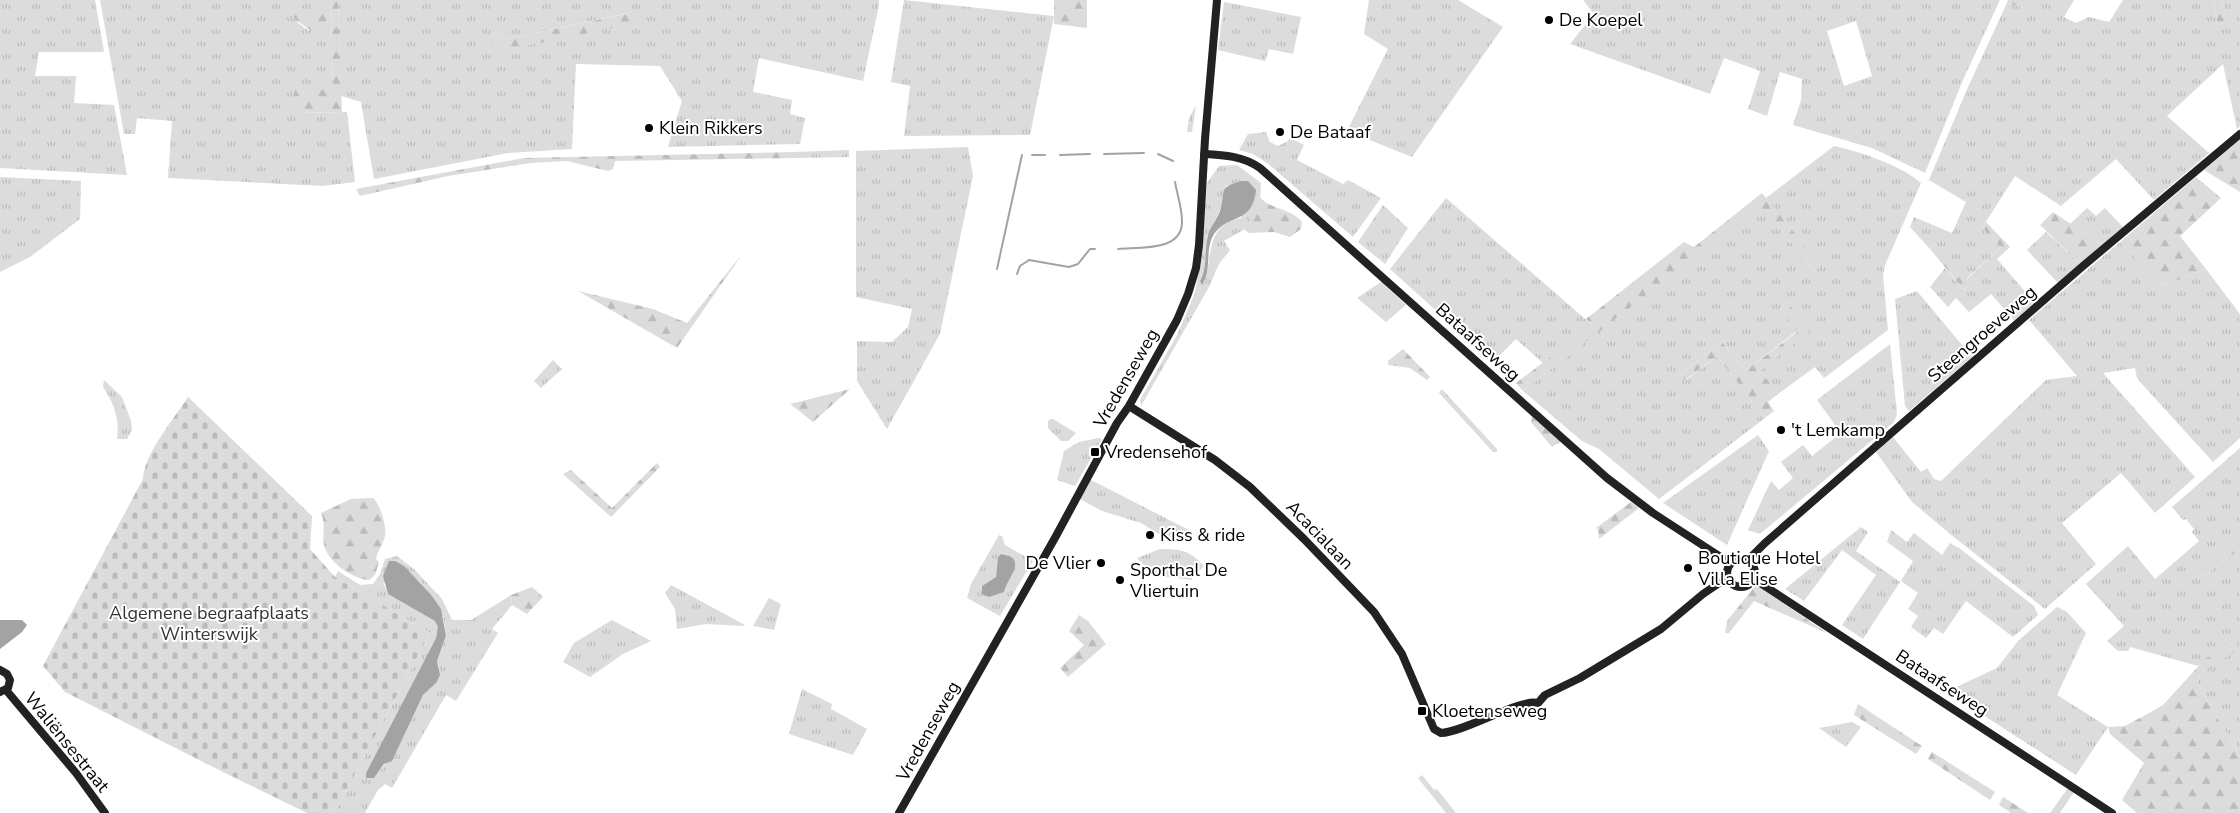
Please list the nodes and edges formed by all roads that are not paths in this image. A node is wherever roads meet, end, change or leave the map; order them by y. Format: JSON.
{"nodes":[{"id":1,"x":1217,"y":0,"type":"edge"},
{"id":2,"x":2240,"y":134,"type":"edge"},
{"id":3,"x":1204,"y":154,"type":"junction"},
{"id":4,"x":1129,"y":406,"type":"junction"},
{"id":5,"x":1748,"y":560,"type":"junction"},
{"id":6,"x":1730,"y":563,"type":"junction"},
{"id":7,"x":1728,"y":577,"type":"junction"},
{"id":8,"x":1754,"y":579,"type":"junction"},
{"id":9,"x":0,"y":670,"type":"edge"},
{"id":10,"x":3,"y":691,"type":"edge"},
{"id":11,"x":104,"y":813,"type":"edge"},
{"id":12,"x":899,"y":813,"type":"edge"},
{"id":13,"x":2112,"y":813,"type":"edge"}],
"edges":[{"from":1,"to":3,"type":"main road","name":"Vredenseweg"},
{"from":2,"to":5,"type":"main road","name":"Steengroeveweg"},
{"from":3,"to":4,"type":"main road","name":"Vredenseweg"},
{"from":3,"to":6,"type":"main road","name":"Bataafseweg"},
{"from":4,"to":7,"type":"main road","name":"Acacialaan"},
{"from":4,"to":12,"type":"main road","name":"Vredenseweg"},
{"from":5,"to":6,"type":"main road"},
{"from":5,"to":8,"type":"main road"},
{"from":6,"to":7,"type":"main road"},
{"from":7,"to":8,"type":"main road"},
{"from":8,"to":13,"type":"main road","name":"Bataafseweg"},
{"from":9,"to":10,"type":"main road"},
{"from":10,"to":11,"type":"main road","name":"Waliënsestraat"}]}
